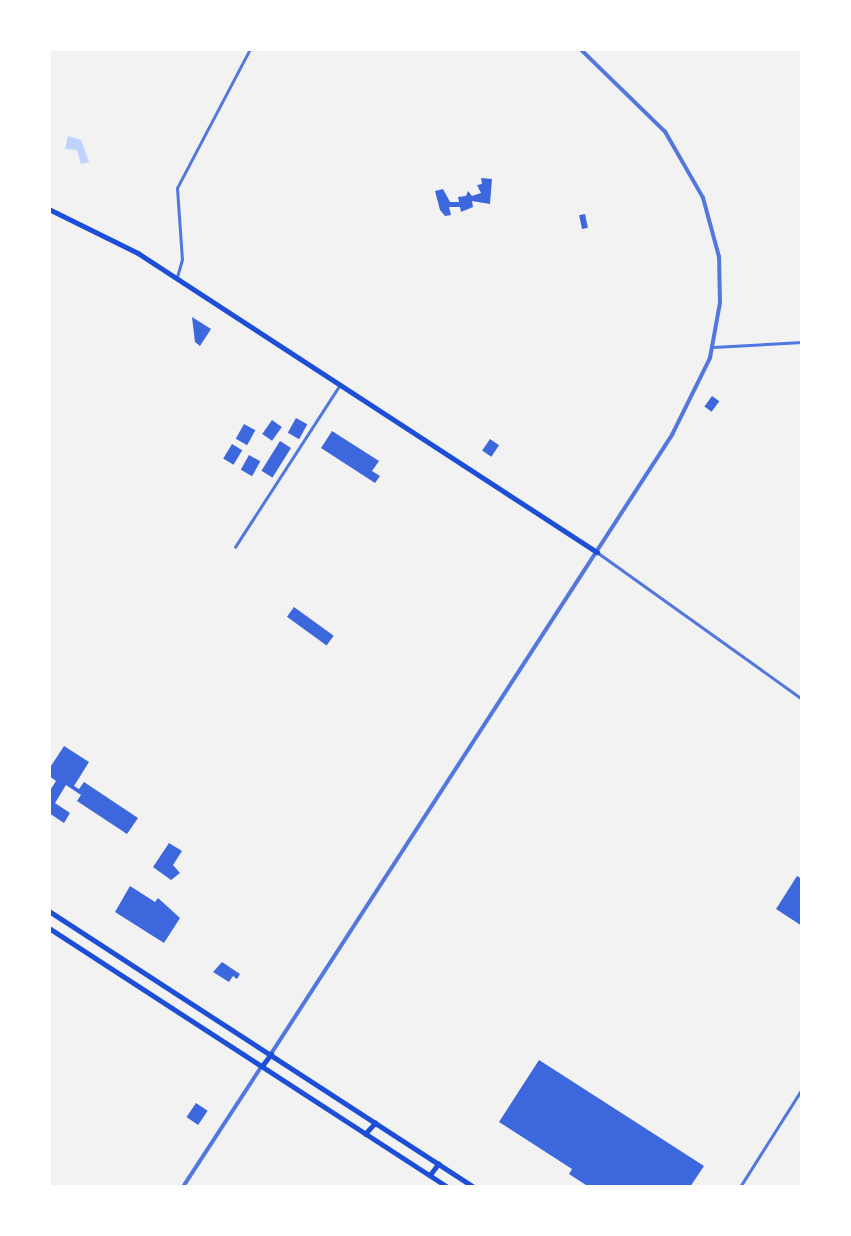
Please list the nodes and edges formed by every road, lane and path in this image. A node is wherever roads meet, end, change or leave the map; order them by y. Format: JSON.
{"nodes":[{"id":1,"x":250,"y":49,"type":"edge"},
{"id":2,"x":580,"y":49,"type":"edge"},
{"id":3,"x":49,"y":209,"type":"edge"},
{"id":4,"x":177,"y":277,"type":"junction"},
{"id":5,"x":802,"y":342,"type":"edge"},
{"id":6,"x":713,"y":347,"type":"junction"},
{"id":7,"x":341,"y":384,"type":"junction"},
{"id":8,"x":235,"y":547,"type":"dead end"},
{"id":9,"x":597,"y":552,"type":"junction"},
{"id":10,"x":802,"y":699,"type":"edge"},
{"id":11,"x":49,"y":911,"type":"edge"},
{"id":12,"x":49,"y":928,"type":"edge"},
{"id":13,"x":78,"y":930,"type":"junction"},
{"id":14,"x":65,"y":938,"type":"junction"},
{"id":15,"x":271,"y":1054,"type":"junction"},
{"id":16,"x":262,"y":1066,"type":"junction"},
{"id":17,"x":802,"y":1089,"type":"edge"},
{"id":18,"x":375,"y":1123,"type":"junction"},
{"id":19,"x":365,"y":1134,"type":"junction"},
{"id":20,"x":438,"y":1164,"type":"junction"},
{"id":21,"x":430,"y":1175,"type":"junction"},
{"id":22,"x":183,"y":1187,"type":"edge"},
{"id":23,"x":448,"y":1187,"type":"edge"},
{"id":24,"x":474,"y":1187,"type":"edge"},
{"id":25,"x":740,"y":1187,"type":"edge"}],
"edges":[{"from":1,"to":4,"type":"street"},
{"from":2,"to":6,"type":"street"},
{"from":3,"to":4,"type":"main road"},
{"from":4,"to":7,"type":"main road"},
{"from":5,"to":6,"type":"street"},
{"from":6,"to":9,"type":"street"},
{"from":7,"to":8,"type":"street"},
{"from":7,"to":9,"type":"main road"},
{"from":9,"to":10,"type":"street"},
{"from":9,"to":15,"type":"street"},
{"from":11,"to":13,"type":"main road"},
{"from":12,"to":14,"type":"main road"},
{"from":13,"to":14,"type":"main road"},
{"from":13,"to":15,"type":"main road"},
{"from":14,"to":16,"type":"main road"},
{"from":15,"to":16,"type":"main road"},
{"from":15,"to":18,"type":"main road"},
{"from":16,"to":19,"type":"main road"},
{"from":16,"to":22,"type":"street"},
{"from":17,"to":25,"type":"street"},
{"from":18,"to":19,"type":"main road"},
{"from":18,"to":20,"type":"main road"},
{"from":19,"to":21,"type":"main road"},
{"from":20,"to":21,"type":"main road"},
{"from":20,"to":24,"type":"main road"},
{"from":21,"to":23,"type":"main road"}]}
